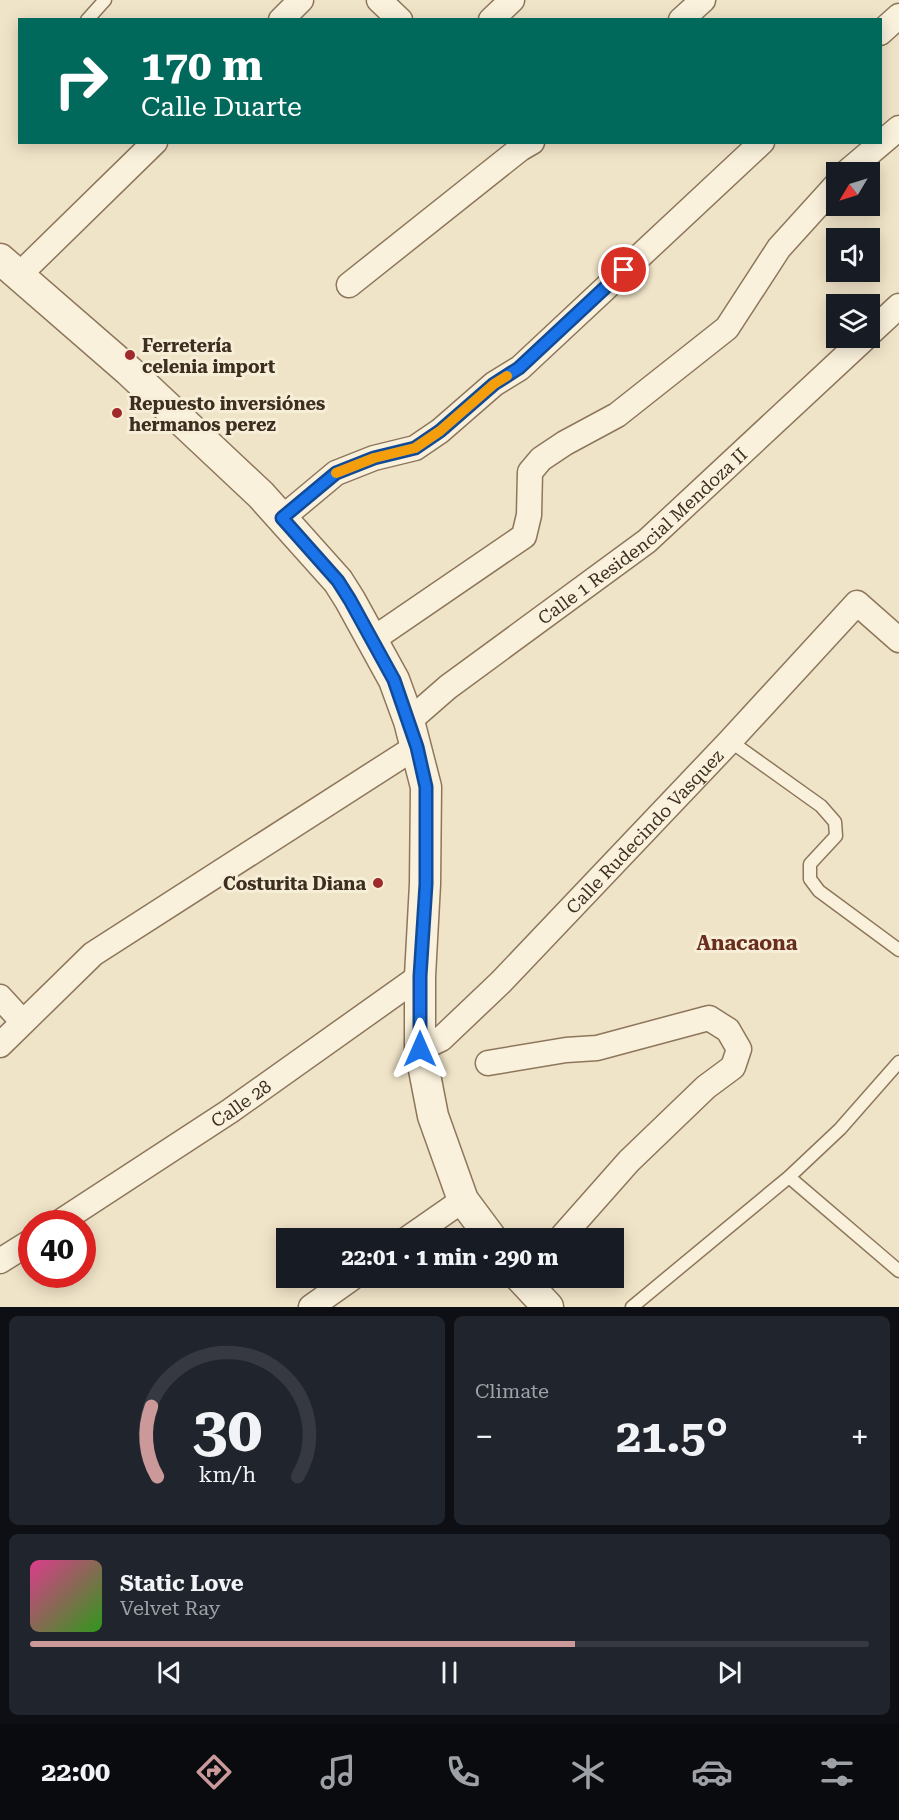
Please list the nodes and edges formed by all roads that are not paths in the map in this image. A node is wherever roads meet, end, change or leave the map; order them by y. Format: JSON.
{"nodes":[{"id":1,"x":105,"y":0,"type":"edge"},
{"id":2,"x":301,"y":0,"type":"edge"},
{"id":3,"x":379,"y":0,"type":"edge"},
{"id":4,"x":512,"y":0,"type":"edge"},
{"id":5,"x":703,"y":0,"type":"edge"},
{"id":6,"x":899,"y":16,"type":"edge"},
{"id":7,"x":89,"y":18,"type":"edge"},
{"id":8,"x":283,"y":18,"type":"edge"},
{"id":9,"x":398,"y":18,"type":"edge"},
{"id":10,"x":493,"y":18,"type":"edge"},
{"id":11,"x":683,"y":18,"type":"edge"},
{"id":12,"x":882,"y":31,"type":"edge"},
{"id":13,"x":899,"y":128,"type":"edge"},
{"id":14,"x":882,"y":142,"type":"edge"},
{"id":15,"x":153,"y":144,"type":"edge"},
{"id":16,"x":760,"y":144,"type":"edge"},
{"id":17,"x":880,"y":144,"type":"edge"},
{"id":18,"x":522,"y":145,"type":"edge"},
{"id":19,"x":859,"y":162,"type":"edge"},
{"id":20,"x":826,"y":196,"type":"edge"},
{"id":21,"x":9,"y":267,"type":"edge"},
{"id":22,"x":349,"y":285,"type":"dead end"},
{"id":23,"x":899,"y":306,"type":"edge"},
{"id":24,"x":880,"y":324,"type":"edge"},
{"id":25,"x":855,"y":348,"type":"edge"},
{"id":26,"x":282,"y":518,"type":"junction"},
{"id":27,"x":372,"y":640,"type":"junction"},
{"id":28,"x":899,"y":640,"type":"edge"},
{"id":29,"x":413,"y":734,"type":"junction"},
{"id":30,"x":730,"y":741,"type":"junction"},
{"id":31,"x":899,"y":950,"type":"edge"},
{"id":32,"x":420,"y":976,"type":"junction"},
{"id":33,"x":0,"y":997,"type":"edge"},
{"id":34,"x":22,"y":1021,"type":"junction"},
{"id":35,"x":0,"y":1045,"type":"edge"},
{"id":36,"x":420,"y":1049,"type":"junction"},
{"id":37,"x":899,"y":1062,"type":"edge"},
{"id":38,"x":488,"y":1063,"type":"dead end"},
{"id":39,"x":789,"y":1177,"type":"junction"},
{"id":40,"x":463,"y":1200,"type":"junction"},
{"id":41,"x":78,"y":1210,"type":"edge"},
{"id":42,"x":424,"y":1228,"type":"edge"},
{"id":43,"x":484,"y":1228,"type":"edge"},
{"id":44,"x":570,"y":1228,"type":"edge"},
{"id":45,"x":18,"y":1250,"type":"edge"},
{"id":46,"x":0,"y":1261,"type":"edge"},
{"id":47,"x":899,"y":1271,"type":"edge"},
{"id":48,"x":338,"y":1288,"type":"edge"},
{"id":49,"x":531,"y":1288,"type":"edge"},
{"id":50,"x":311,"y":1307,"type":"edge"},
{"id":51,"x":548,"y":1307,"type":"edge"},
{"id":52,"x":632,"y":1307,"type":"edge"}],
"edges":[{"from":1,"to":7,"type":"lane"},
{"from":2,"to":8,"type":"street"},
{"from":3,"to":9,"type":"street"},
{"from":4,"to":10,"type":"street"},
{"from":5,"to":11,"type":"street"},
{"from":6,"to":12,"type":"street"},
{"from":13,"to":14,"type":"street"},
{"from":15,"to":21,"type":"street"},
{"from":16,"to":26,"type":"street"},
{"from":17,"to":19,"type":"street"},
{"from":18,"to":22,"type":"street"},
{"from":20,"to":27,"type":"street"},
{"from":21,"to":26,"type":"street"},
{"from":23,"to":24,"type":"street"},
{"from":25,"to":29,"type":"street","name":"Calle 1 Residencial Mendoza II"},
{"from":26,"to":27,"type":"street"},
{"from":27,"to":29,"type":"street"},
{"from":28,"to":30,"type":"street","name":"Calle Rudecindo Vasquez"},
{"from":29,"to":32,"type":"street"},
{"from":29,"to":34,"type":"street","name":"Calle 1 Residencial Mendoza II"},
{"from":30,"to":31,"type":"lane"},
{"from":30,"to":36,"type":"street","name":"Calle Rudecindo Vasquez"},
{"from":32,"to":36,"type":"street"},
{"from":32,"to":41,"type":"street","name":"Calle 28"},
{"from":33,"to":34,"type":"street"},
{"from":34,"to":35,"type":"street","name":"Calle 1 Residencial Mendoza II"},
{"from":36,"to":40,"type":"street"},
{"from":37,"to":39,"type":"lane"},
{"from":38,"to":44,"type":"street"},
{"from":39,"to":47,"type":"lane"},
{"from":39,"to":52,"type":"lane"},
{"from":40,"to":42,"type":"street"},
{"from":40,"to":43,"type":"street"},
{"from":45,"to":46,"type":"street"},
{"from":48,"to":50,"type":"street"},
{"from":49,"to":51,"type":"street"}]}
